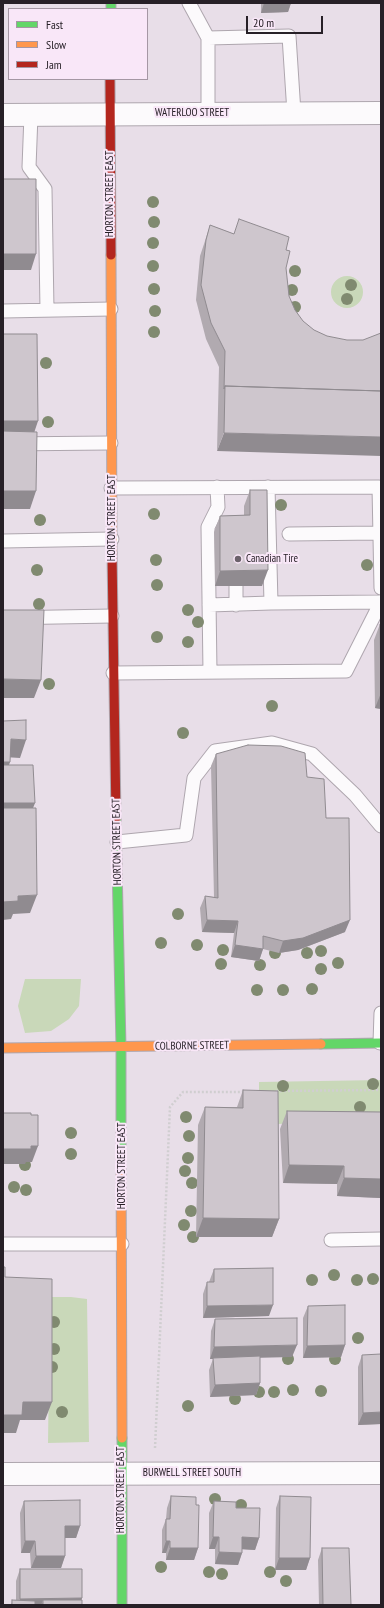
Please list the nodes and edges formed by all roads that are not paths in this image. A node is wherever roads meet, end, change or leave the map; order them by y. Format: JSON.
{"nodes":[{"id":1,"x":189,"y":3,"type":"edge"},
{"id":2,"x":208,"y":38,"type":"junction"},
{"id":3,"x":110,"y":80,"type":"edge"},
{"id":4,"x":208,"y":113,"type":"junction"},
{"id":5,"x":294,"y":113,"type":"junction"},
{"id":6,"x":381,"y":113,"type":"edge"},
{"id":7,"x":110,"y":114,"type":"junction"},
{"id":8,"x":3,"y":115,"type":"edge"},
{"id":9,"x":31,"y":115,"type":"junction"},
{"id":10,"x":111,"y":309,"type":"junction"},
{"id":11,"x":47,"y":310,"type":"junction"},
{"id":12,"x":3,"y":311,"type":"edge"},
{"id":13,"x":111,"y":443,"type":"junction"},
{"id":14,"x":3,"y":444,"type":"edge"},
{"id":15,"x":218,"y":487,"type":"junction"},
{"id":16,"x":268,"y":487,"type":"junction"},
{"id":17,"x":112,"y":488,"type":"junction"},
{"id":18,"x":380,"y":533,"type":"edge"},
{"id":19,"x":289,"y":534,"type":"dead end"},
{"id":20,"x":112,"y":539,"type":"junction"},
{"id":21,"x":3,"y":541,"type":"edge"},
{"id":22,"x":236,"y":586,"type":"edge"},
{"id":23,"x":381,"y":588,"type":"edge"},
{"id":24,"x":381,"y":602,"type":"edge"},
{"id":25,"x":271,"y":603,"type":"junction"},
{"id":26,"x":236,"y":604,"type":"junction"},
{"id":27,"x":209,"y":605,"type":"junction"},
{"id":28,"x":112,"y":616,"type":"junction"},
{"id":29,"x":3,"y":618,"type":"edge"},
{"id":30,"x":210,"y":672,"type":"junction"},
{"id":31,"x":113,"y":673,"type":"junction"},
{"id":32,"x":381,"y":826,"type":"edge"},
{"id":33,"x":117,"y":842,"type":"junction"},
{"id":34,"x":381,"y":1013,"type":"edge"},
{"id":35,"x":381,"y":1043,"type":"edge"},
{"id":36,"x":121,"y":1047,"type":"junction"},
{"id":37,"x":3,"y":1048,"type":"edge"},
{"id":38,"x":381,"y":1239,"type":"edge"},
{"id":39,"x":331,"y":1240,"type":"dead end"},
{"id":40,"x":3,"y":1244,"type":"edge"},
{"id":41,"x":122,"y":1244,"type":"junction"},
{"id":42,"x":121,"y":1473,"type":"junction"},
{"id":43,"x":381,"y":1473,"type":"edge"},
{"id":44,"x":3,"y":1474,"type":"edge"},
{"id":45,"x":122,"y":1605,"type":"edge"}],
"edges":[{"from":1,"to":2,"type":"lane"},
{"from":2,"to":4,"type":"lane"},
{"from":2,"to":5,"type":"lane"},
{"from":3,"to":7,"type":"main road","name":"HORTON STREET EAST"},
{"from":4,"to":5,"type":"street","name":"WATERLOO STREET"},
{"from":4,"to":7,"type":"street","name":"WATERLOO STREET"},
{"from":5,"to":6,"type":"street","name":"WATERLOO STREET"},
{"from":7,"to":9,"type":"street","name":"WATERLOO STREET"},
{"from":7,"to":10,"type":"main road","name":"HORTON STREET EAST"},
{"from":8,"to":9,"type":"street","name":"WATERLOO STREET"},
{"from":9,"to":11,"type":"lane"},
{"from":10,"to":11,"type":"lane"},
{"from":10,"to":13,"type":"main road","name":"HORTON STREET EAST"},
{"from":11,"to":12,"type":"lane"},
{"from":13,"to":14,"type":"lane"},
{"from":13,"to":17,"type":"main road","name":"HORTON STREET EAST"},
{"from":15,"to":16,"type":"lane"},
{"from":15,"to":17,"type":"lane"},
{"from":15,"to":27,"type":"lane"},
{"from":16,"to":18,"type":"lane"},
{"from":16,"to":25,"type":"lane"},
{"from":17,"to":20,"type":"main road","name":"HORTON STREET EAST"},
{"from":18,"to":19,"type":"lane"},
{"from":18,"to":23,"type":"lane"},
{"from":20,"to":21,"type":"lane"},
{"from":20,"to":28,"type":"main road","name":"HORTON STREET EAST"},
{"from":22,"to":26,"type":"lane"},
{"from":24,"to":25,"type":"lane"},
{"from":24,"to":30,"type":"lane"},
{"from":25,"to":26,"type":"lane"},
{"from":26,"to":27,"type":"lane"},
{"from":27,"to":30,"type":"lane"},
{"from":28,"to":29,"type":"lane"},
{"from":28,"to":31,"type":"main road","name":"HORTON STREET EAST"},
{"from":30,"to":31,"type":"lane"},
{"from":31,"to":33,"type":"main road","name":"HORTON STREET EAST"},
{"from":32,"to":33,"type":"lane"},
{"from":33,"to":36,"type":"main road","name":"HORTON STREET EAST"},
{"from":34,"to":35,"type":"lane"},
{"from":35,"to":36,"type":"main road","name":"COLBORNE STREET"},
{"from":36,"to":37,"type":"main road","name":"COLBORNE STREET"},
{"from":36,"to":41,"type":"main road","name":"HORTON STREET EAST"},
{"from":38,"to":39,"type":"lane"},
{"from":40,"to":41,"type":"lane"},
{"from":41,"to":42,"type":"main road","name":"HORTON STREET EAST"},
{"from":42,"to":43,"type":"street","name":"BURWELL STREET SOUTH"},
{"from":42,"to":44,"type":"street","name":"BURWELL STREET SOUTH"},
{"from":42,"to":45,"type":"main road","name":"HORTON STREET EAST"}]}
